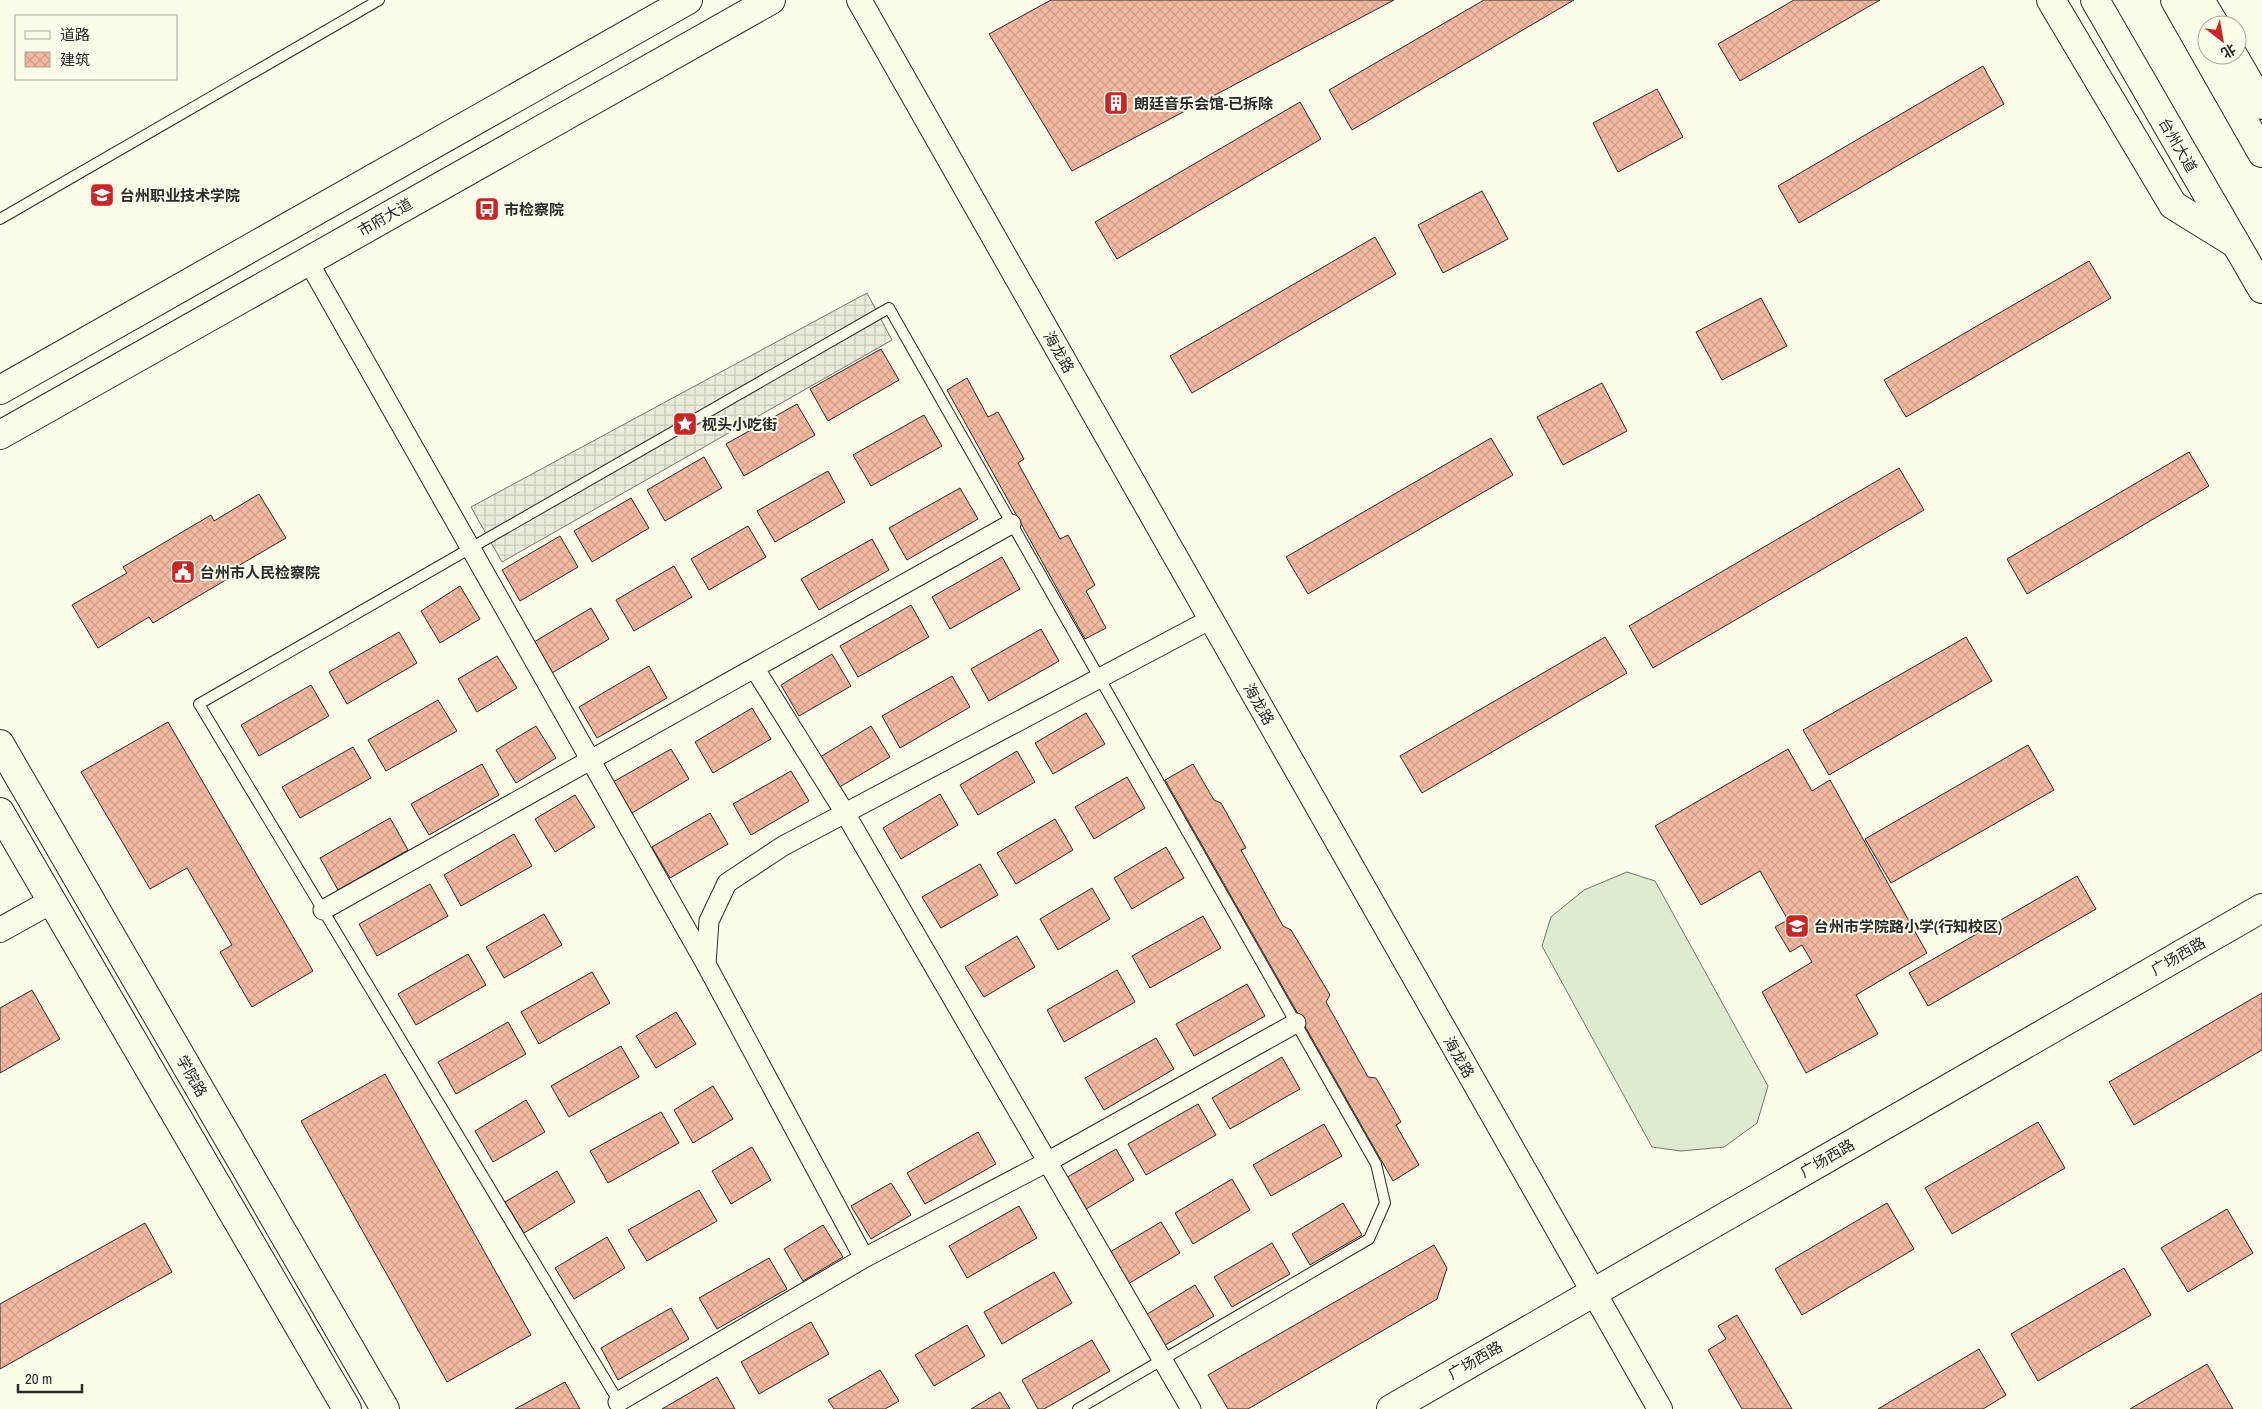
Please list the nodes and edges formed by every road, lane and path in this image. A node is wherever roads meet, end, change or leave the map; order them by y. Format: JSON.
{"nodes":[{"id":1,"x":380,"y":0,"type":"edge"},
{"id":2,"x":688,"y":0,"type":"edge"},
{"id":3,"x":770,"y":0,"type":"edge"},
{"id":4,"x":859,"y":0,"type":"edge"},
{"id":5,"x":2051,"y":0,"type":"edge"},
{"id":6,"x":2095,"y":0,"type":"edge"},
{"id":7,"x":2175,"y":0,"type":"edge"},
{"id":8,"x":2200,"y":0,"type":"edge"},
{"id":9,"x":2209,"y":15,"type":"edge"},
{"id":10,"x":2238,"y":65,"type":"edge"},
{"id":11,"x":2262,"y":104,"type":"edge"},
{"id":12,"x":2262,"y":153,"type":"edge"},
{"id":13,"x":0,"y":219,"type":"edge"},
{"id":14,"x":2236,"y":244,"type":"junction"},
{"id":15,"x":308,"y":261,"type":"junction"},
{"id":16,"x":2262,"y":289,"type":"edge"},
{"id":17,"x":0,"y":390,"type":"edge"},
{"id":18,"x":24,"y":422,"type":"junction"},
{"id":19,"x":0,"y":435,"type":"edge"},
{"id":20,"x":0,"y":451,"type":"edge"},
{"id":21,"x":1012,"y":524,"type":"junction"},
{"id":22,"x":470,"y":547,"type":"junction"},
{"id":23,"x":1211,"y":619,"type":"junction"},
{"id":24,"x":755,"y":669,"type":"junction"},
{"id":25,"x":1100,"y":679,"type":"junction"},
{"id":26,"x":0,"y":744,"type":"edge"},
{"id":27,"x":590,"y":760,"type":"junction"},
{"id":28,"x":0,"y":812,"type":"edge"},
{"id":29,"x":845,"y":813,"type":"junction"},
{"id":30,"x":52,"y":901,"type":"junction"},
{"id":31,"x":2262,"y":908,"type":"edge"},
{"id":32,"x":323,"y":910,"type":"junction"},
{"id":33,"x":0,"y":930,"type":"edge"},
{"id":34,"x":706,"y":964,"type":"junction"},
{"id":35,"x":1296,"y":1023,"type":"junction"},
{"id":36,"x":1047,"y":1162,"type":"junction"},
{"id":37,"x":864,"y":1258,"type":"junction"},
{"id":38,"x":1593,"y":1293,"type":"junction"},
{"id":39,"x":1162,"y":1360,"type":"junction"},
{"id":40,"x":620,"y":1405,"type":"edge"},
{"id":41,"x":347,"y":1409,"type":"edge"},
{"id":42,"x":385,"y":1409,"type":"edge"},
{"id":43,"x":1078,"y":1409,"type":"edge"},
{"id":44,"x":1191,"y":1409,"type":"edge"},
{"id":45,"x":1391,"y":1409,"type":"edge"},
{"id":46,"x":1660,"y":1409,"type":"edge"}],
"edges":[{"from":1,"to":13,"type":"lane"},
{"from":2,"to":17,"type":"main road"},
{"from":3,"to":15,"type":"main road","name":"市府大道"},
{"from":4,"to":23,"type":"street","name":"海龙路"},
{"from":5,"to":14,"type":"main road"},
{"from":6,"to":14,"type":"main road","name":"台州大道"},
{"from":7,"to":12,"type":"main road"},
{"from":8,"to":9,"type":"main road"},
{"from":10,"to":11,"type":"main road"},
{"from":14,"to":16,"type":"main road","name":"台州大道"},
{"from":15,"to":18,"type":"main road","name":"市府大道"},
{"from":15,"to":22,"type":"street"},
{"from":18,"to":19,"type":"main road","name":"市府大道"},
{"from":18,"to":20,"type":"main road"},
{"from":21,"to":22,"type":"lane"},
{"from":21,"to":24,"type":"street"},
{"from":21,"to":25,"type":"lane"},
{"from":22,"to":27,"type":"street"},
{"from":22,"to":32,"type":"lane"},
{"from":23,"to":25,"type":"street"},
{"from":23,"to":38,"type":"street","name":"海龙路"},
{"from":24,"to":27,"type":"street"},
{"from":24,"to":29,"type":"street"},
{"from":25,"to":29,"type":"street"},
{"from":25,"to":35,"type":"lane"},
{"from":26,"to":42,"type":"main road","name":"学院路"},
{"from":27,"to":32,"type":"street"},
{"from":27,"to":34,"type":"street"},
{"from":28,"to":30,"type":"main road"},
{"from":29,"to":34,"type":"street"},
{"from":29,"to":36,"type":"street"},
{"from":30,"to":33,"type":"street"},
{"from":30,"to":41,"type":"main road"},
{"from":31,"to":38,"type":"main road","name":"广场西路"},
{"from":32,"to":40,"type":"lane"},
{"from":34,"to":37,"type":"street"},
{"from":35,"to":36,"type":"street"},
{"from":35,"to":39,"type":"lane"},
{"from":36,"to":37,"type":"street"},
{"from":36,"to":39,"type":"street"},
{"from":37,"to":40,"type":"street"},
{"from":38,"to":45,"type":"main road","name":"广场西路"},
{"from":38,"to":46,"type":"street","name":"海龙路"},
{"from":39,"to":43,"type":"lane"},
{"from":39,"to":44,"type":"street"}]}
